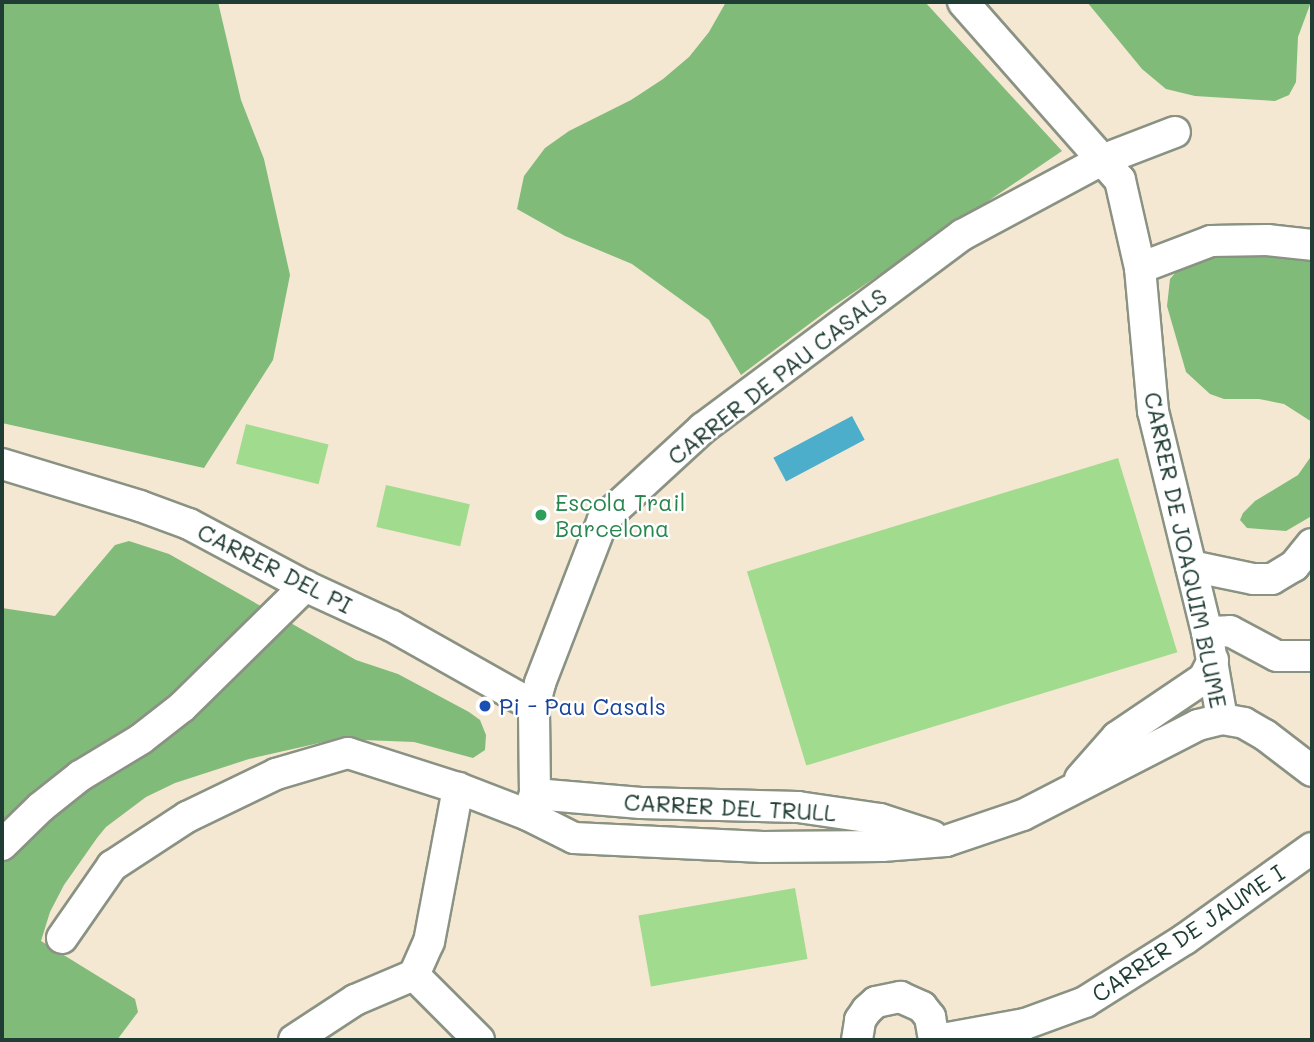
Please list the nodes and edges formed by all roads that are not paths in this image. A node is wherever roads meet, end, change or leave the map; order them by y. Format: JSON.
{"nodes":[{"id":1,"x":963,"y":2,"type":"edge"},
{"id":2,"x":1175,"y":132,"type":"dead end"},
{"id":3,"x":1102,"y":160,"type":"junction"},
{"id":4,"x":1312,"y":245,"type":"edge"},
{"id":5,"x":1140,"y":268,"type":"junction"},
{"id":6,"x":2,"y":464,"type":"edge"},
{"id":7,"x":1312,"y":544,"type":"edge"},
{"id":8,"x":1191,"y":566,"type":"junction"},
{"id":9,"x":305,"y":586,"type":"junction"},
{"id":10,"x":1210,"y":646,"type":"junction"},
{"id":11,"x":1312,"y":656,"type":"edge"},
{"id":12,"x":534,"y":706,"type":"junction"},
{"id":13,"x":1222,"y":719,"type":"junction"},
{"id":14,"x":1312,"y":771,"type":"edge"},
{"id":15,"x":458,"y":788,"type":"junction"},
{"id":16,"x":1067,"y":793,"type":"junction"},
{"id":17,"x":531,"y":805,"type":"junction"},
{"id":18,"x":946,"y":841,"type":"junction"},
{"id":19,"x":2,"y":845,"type":"edge"},
{"id":20,"x":1312,"y":848,"type":"edge"},
{"id":21,"x":62,"y":938,"type":"dead end"},
{"id":22,"x":414,"y":975,"type":"junction"},
{"id":23,"x":294,"y":1040,"type":"edge"},
{"id":24,"x":479,"y":1040,"type":"edge"},
{"id":25,"x":857,"y":1040,"type":"edge"},
{"id":26,"x":936,"y":1040,"type":"edge"}],
"edges":[{"from":1,"to":3,"type":"street","name":"CARRER DE JOAQUIM BLUME"},
{"from":2,"to":3,"type":"street","name":"CARRER DE PAU CASALS"},
{"from":3,"to":5,"type":"street","name":"CARRER DE JOAQUIM BLUME"},
{"from":3,"to":12,"type":"street","name":"CARRER DE PAU CASALS"},
{"from":4,"to":5,"type":"street"},
{"from":5,"to":8,"type":"street","name":"CARRER DE JOAQUIM BLUME"},
{"from":6,"to":9,"type":"street","name":"CARRER DEL PI"},
{"from":7,"to":8,"type":"street"},
{"from":8,"to":10,"type":"street","name":"CARRER DE JOAQUIM BLUME"},
{"from":9,"to":12,"type":"street","name":"CARRER DEL PI"},
{"from":9,"to":19,"type":"street"},
{"from":10,"to":11,"type":"street"},
{"from":10,"to":13,"type":"street","name":"CARRER DE JOAQUIM BLUME"},
{"from":10,"to":16,"type":"street","name":"CARRER DEL TRULL"},
{"from":12,"to":17,"type":"street","name":"CARRER DE PAU CASALS"},
{"from":13,"to":14,"type":"street","name":"CARRER DE JOAQUIM BLUME"},
{"from":13,"to":16,"type":"street","name":"CARRER DEL TRULL"},
{"from":15,"to":17,"type":"street","name":"CARRER DEL TRULL"},
{"from":15,"to":21,"type":"street","name":"CARRER DEL TRULL"},
{"from":15,"to":22,"type":"street"},
{"from":16,"to":18,"type":"street","name":"CARRER DEL TRULL"},
{"from":17,"to":18,"type":"street","name":"CARRER DEL TRULL"},
{"from":17,"to":18,"type":"street","name":"CARRER DEL TRULL"},
{"from":20,"to":26,"type":"street","name":"CARRER DE JAUME I"},
{"from":22,"to":23,"type":"street"},
{"from":22,"to":24,"type":"street"},
{"from":25,"to":26,"type":"street"}]}
